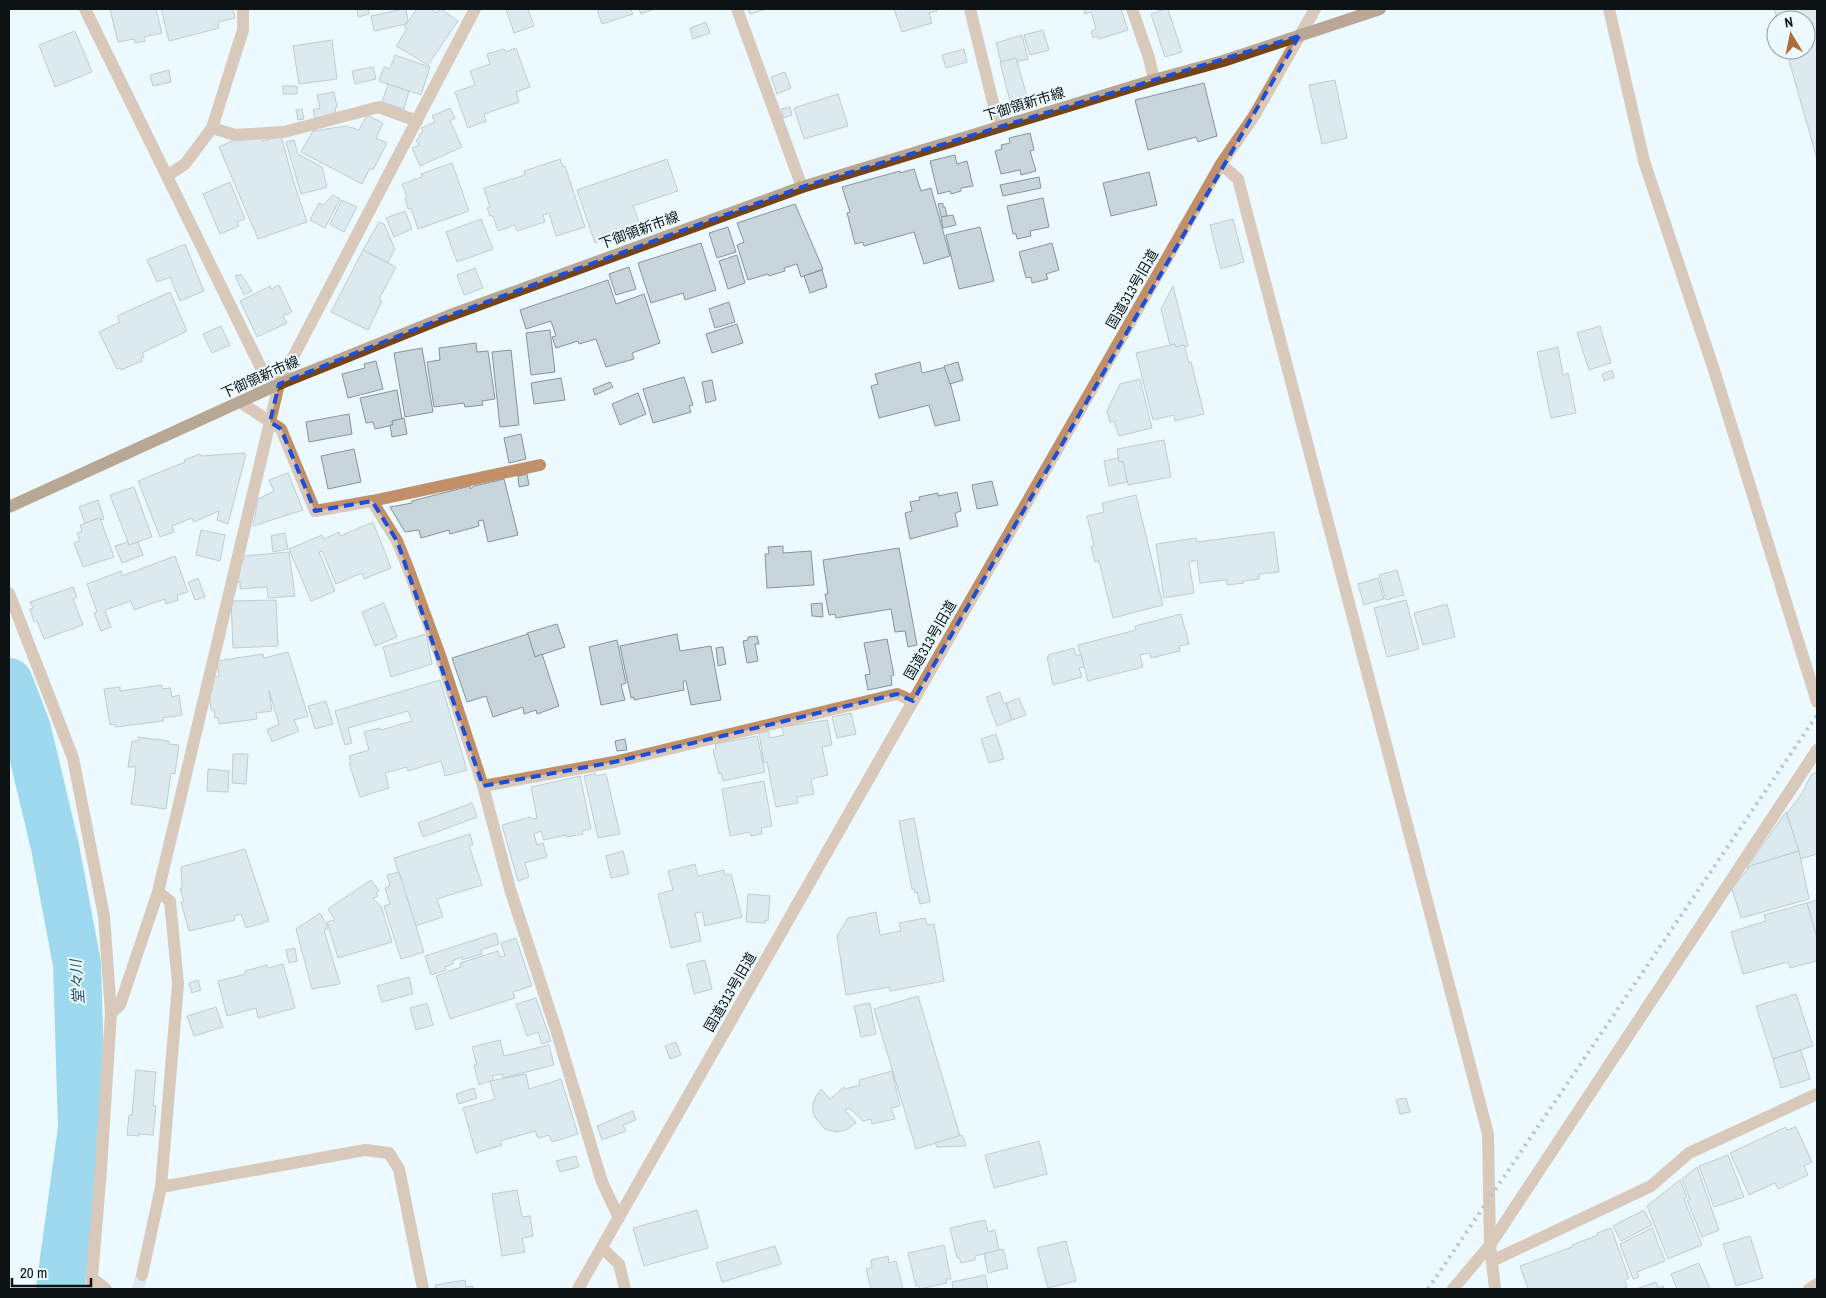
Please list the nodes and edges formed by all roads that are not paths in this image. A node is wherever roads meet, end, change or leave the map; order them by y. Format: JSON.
{"nodes":[{"id":1,"x":85,"y":9,"type":"edge"},
{"id":2,"x":243,"y":9,"type":"edge"},
{"id":3,"x":476,"y":9,"type":"edge"},
{"id":4,"x":737,"y":9,"type":"edge"},
{"id":5,"x":970,"y":9,"type":"edge"},
{"id":6,"x":1132,"y":9,"type":"edge"},
{"id":7,"x":1315,"y":9,"type":"edge"},
{"id":8,"x":1380,"y":9,"type":"edge"},
{"id":9,"x":1609,"y":9,"type":"edge"},
{"id":10,"x":1299,"y":36,"type":"junction"},
{"id":11,"x":1154,"y":80,"type":"junction"},
{"id":12,"x":416,"y":121,"type":"junction"},
{"id":13,"x":1000,"y":127,"type":"junction"},
{"id":14,"x":212,"y":128,"type":"junction"},
{"id":15,"x":1222,"y":164,"type":"junction"},
{"id":16,"x":167,"y":176,"type":"junction"},
{"id":17,"x":802,"y":187,"type":"junction"},
{"id":18,"x":279,"y":384,"type":"junction"},
{"id":19,"x":240,"y":402,"type":"junction"},
{"id":20,"x":270,"y":422,"type":"junction"},
{"id":21,"x":540,"y":465,"type":"dead end"},
{"id":22,"x":372,"y":501,"type":"junction"},
{"id":23,"x":9,"y":507,"type":"edge"},
{"id":24,"x":9,"y":593,"type":"edge"},
{"id":25,"x":913,"y":701,"type":"junction"},
{"id":26,"x":1817,"y":702,"type":"edge"},
{"id":27,"x":1817,"y":750,"type":"edge"},
{"id":28,"x":483,"y":786,"type":"junction"},
{"id":29,"x":158,"y":892,"type":"junction"},
{"id":30,"x":111,"y":1013,"type":"junction"},
{"id":31,"x":1817,"y":1094,"type":"edge"},
{"id":32,"x":161,"y":1188,"type":"junction"},
{"id":33,"x":619,"y":1218,"type":"junction"},
{"id":34,"x":1490,"y":1245,"type":"junction"},
{"id":35,"x":602,"y":1248,"type":"junction"},
{"id":36,"x":1492,"y":1261,"type":"junction"},
{"id":37,"x":142,"y":1275,"type":"tunnel mouth"},
{"id":38,"x":92,"y":1284,"type":"edge"},
{"id":39,"x":1817,"y":1284,"type":"edge"},
{"id":40,"x":106,"y":1289,"type":"edge"},
{"id":41,"x":423,"y":1289,"type":"edge"},
{"id":42,"x":578,"y":1289,"type":"edge"},
{"id":43,"x":625,"y":1289,"type":"edge"},
{"id":44,"x":1453,"y":1289,"type":"edge"},
{"id":45,"x":1495,"y":1289,"type":"edge"},
{"id":46,"x":1809,"y":1289,"type":"edge"}],
"edges":[{"from":1,"to":16,"type":"street"},
{"from":2,"to":14,"type":"street"},
{"from":3,"to":12,"type":"street"},
{"from":4,"to":17,"type":"street"},
{"from":5,"to":13,"type":"street"},
{"from":6,"to":11,"type":"street"},
{"from":7,"to":10,"type":"street","name":"国道313号旧道"},
{"from":8,"to":10,"type":"main road","name":"下御領新市線"},
{"from":9,"to":26,"type":"street"},
{"from":10,"to":11,"type":"main road","name":"下御領新市線"},
{"from":10,"to":15,"type":"street","name":"国道313号旧道"},
{"from":11,"to":13,"type":"main road","name":"下御領新市線"},
{"from":12,"to":14,"type":"street"},
{"from":12,"to":18,"type":"street"},
{"from":13,"to":17,"type":"main road","name":"下御領新市線"},
{"from":14,"to":16,"type":"street"},
{"from":15,"to":25,"type":"street","name":"国道313号旧道"},
{"from":15,"to":34,"type":"street"},
{"from":16,"to":18,"type":"street"},
{"from":17,"to":18,"type":"main road","name":"下御領新市線"},
{"from":18,"to":19,"type":"main road","name":"下御領新市線"},
{"from":18,"to":20,"type":"street"},
{"from":19,"to":20,"type":"street"},
{"from":19,"to":23,"type":"main road","name":"下御領新市線"},
{"from":20,"to":22,"type":"street"},
{"from":20,"to":29,"type":"street"},
{"from":21,"to":22,"type":"street"},
{"from":22,"to":28,"type":"street"},
{"from":24,"to":30,"type":"street"},
{"from":25,"to":28,"type":"street"},
{"from":25,"to":33,"type":"street","name":"国道313号旧道"},
{"from":27,"to":34,"type":"street"},
{"from":28,"to":33,"type":"street"},
{"from":29,"to":30,"type":"street"},
{"from":29,"to":32,"type":"street"},
{"from":30,"to":38,"type":"street"},
{"from":31,"to":36,"type":"street"},
{"from":32,"to":37,"type":"street"},
{"from":32,"to":41,"type":"street"},
{"from":33,"to":35,"type":"street","name":"国道313号旧道"},
{"from":34,"to":36,"type":"street"},
{"from":34,"to":44,"type":"street"},
{"from":35,"to":42,"type":"street","name":"国道313号旧道"},
{"from":35,"to":43,"type":"street"},
{"from":36,"to":45,"type":"street"},
{"from":38,"to":40,"type":"street"},
{"from":39,"to":46,"type":"street"}]}
